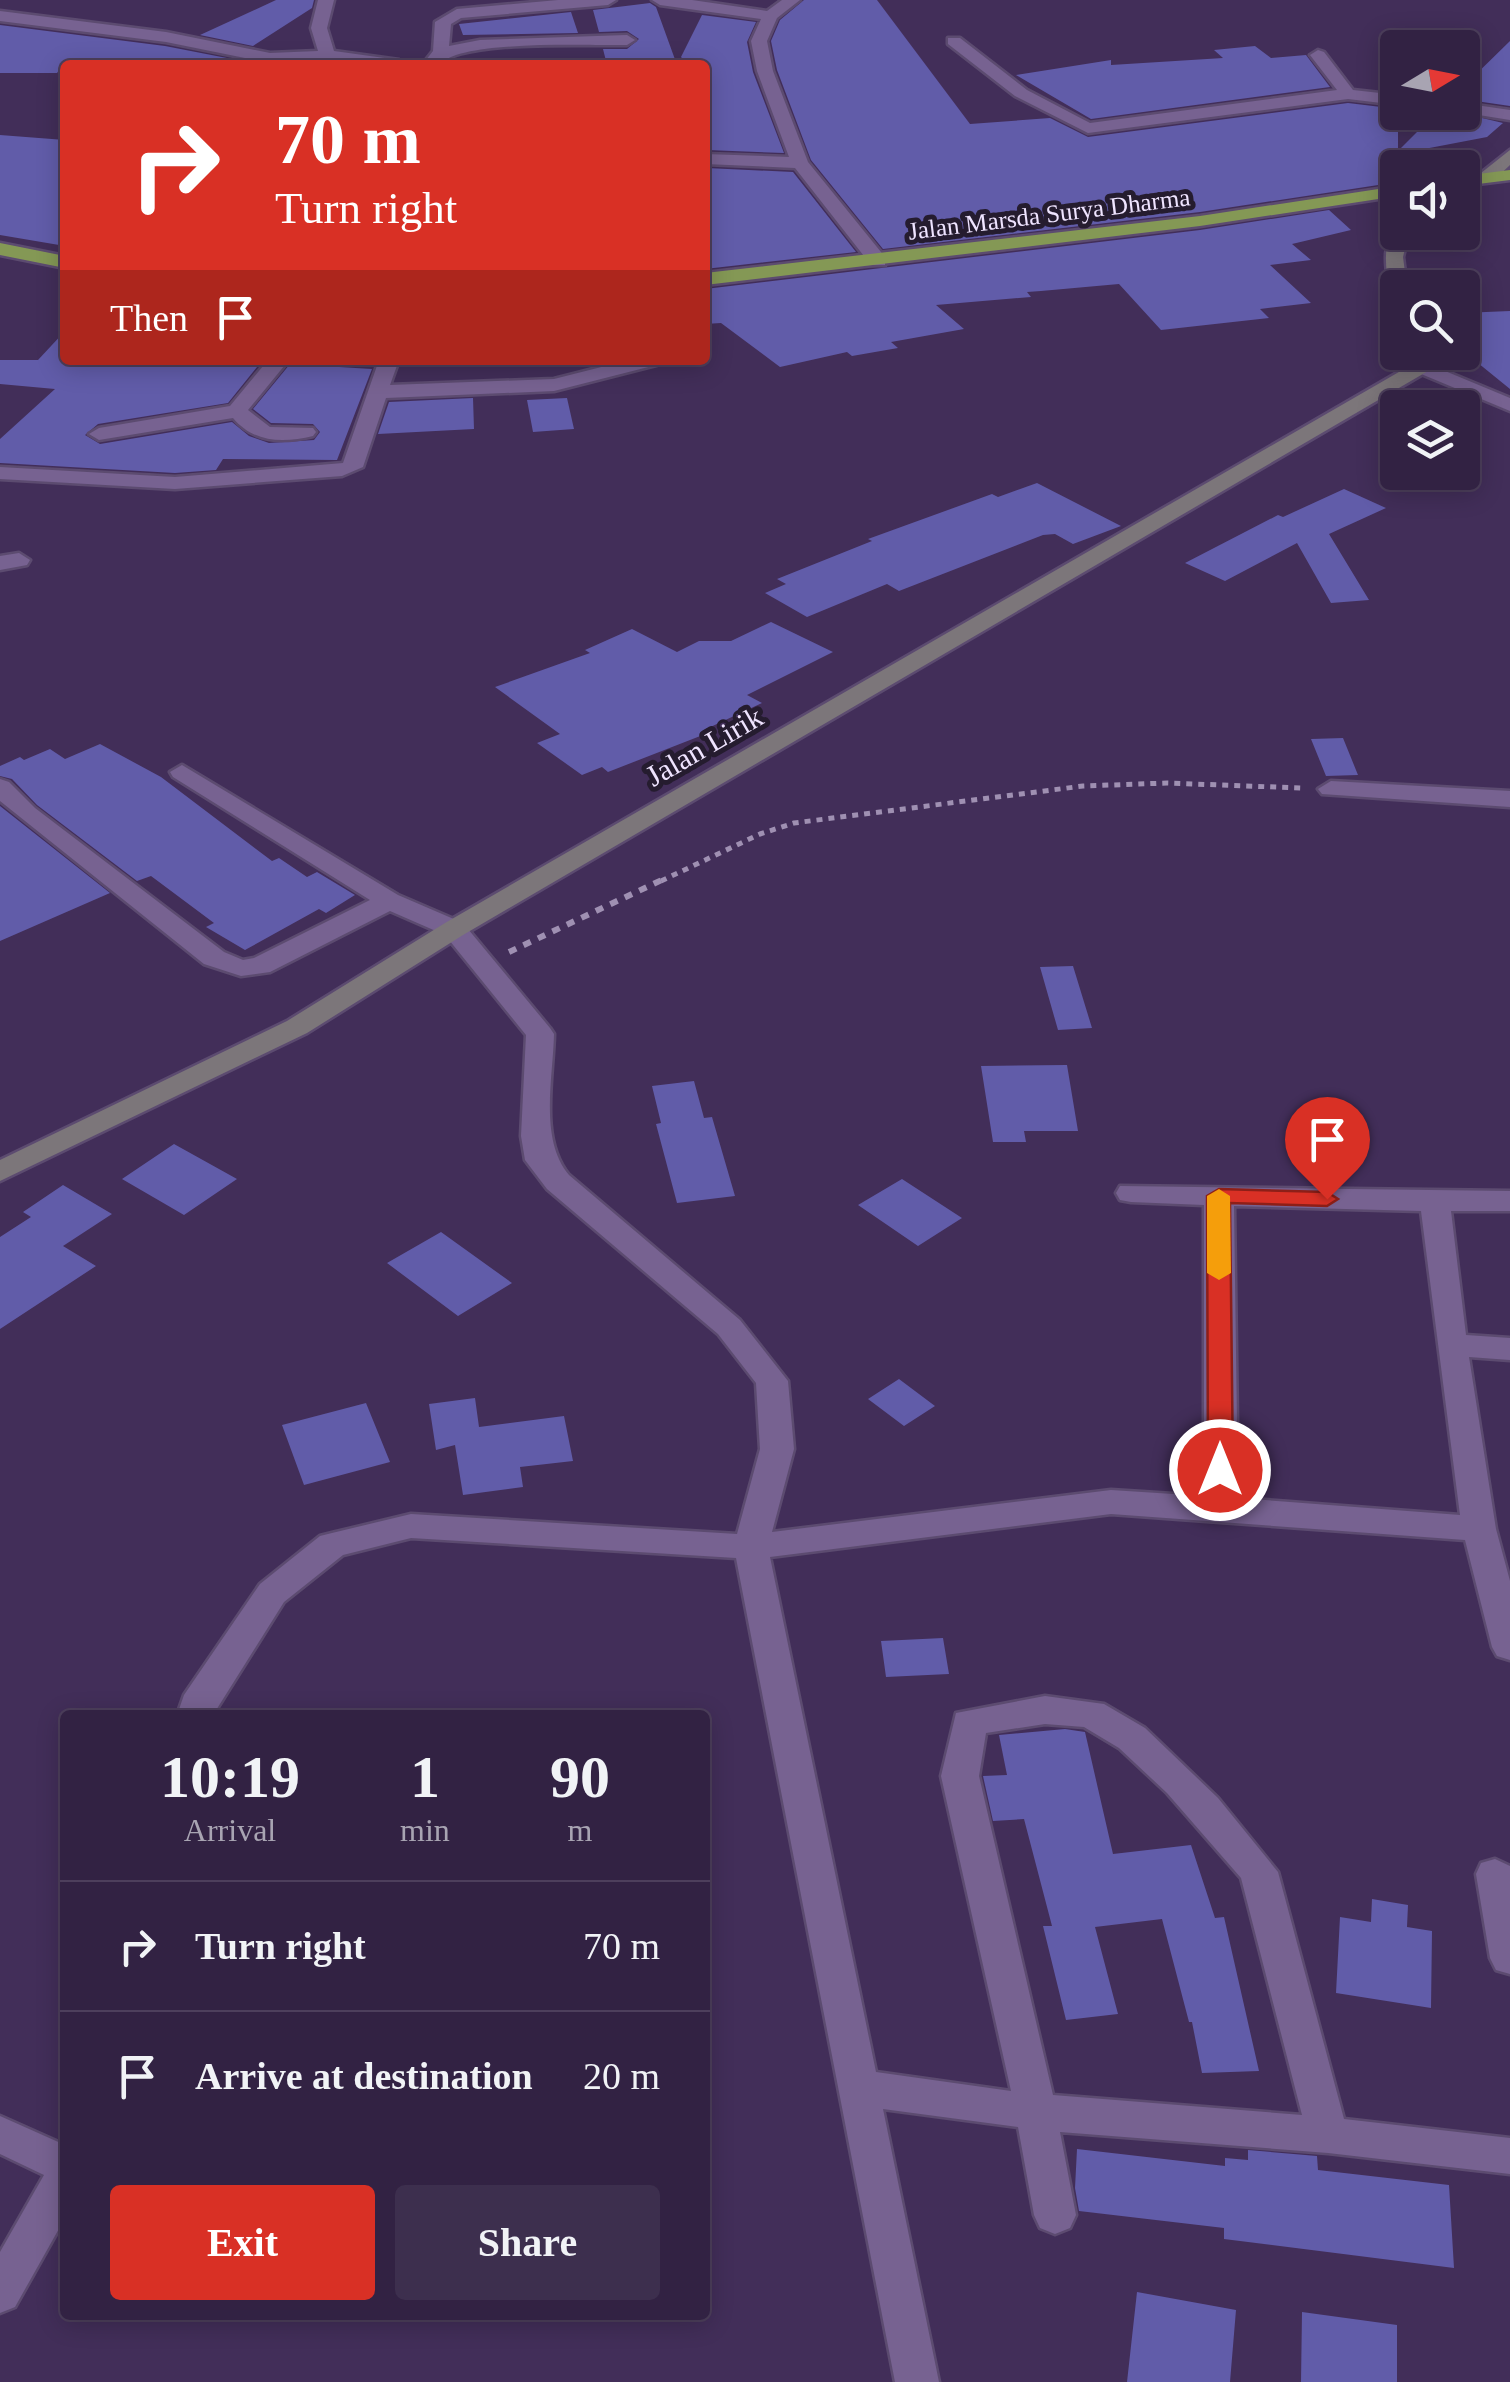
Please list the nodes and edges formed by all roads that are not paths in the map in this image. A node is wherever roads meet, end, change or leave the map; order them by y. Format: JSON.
{"nodes":[{"id":1,"x":326,"y":0,"type":"edge"},
{"id":2,"x":608,"y":0,"type":"edge"},
{"id":3,"x":660,"y":0,"type":"edge"},
{"id":4,"x":792,"y":0,"type":"edge"},
{"id":5,"x":0,"y":16,"type":"edge"},
{"id":6,"x":770,"y":16,"type":"junction"},
{"id":7,"x":626,"y":40,"type":"dead end"},
{"id":8,"x":954,"y":41,"type":"dead end"},
{"id":9,"x":327,"y":55,"type":"junction"},
{"id":10,"x":1318,"y":55,"type":"dead end"},
{"id":11,"x":435,"y":59,"type":"edge"},
{"id":12,"x":362,"y":60,"type":"edge"},
{"id":13,"x":1348,"y":94,"type":"junction"},
{"id":14,"x":1380,"y":98,"type":"edge"},
{"id":15,"x":1480,"y":111,"type":"edge"},
{"id":16,"x":1510,"y":115,"type":"edge"},
{"id":17,"x":1510,"y":155,"type":"edge"},
{"id":18,"x":710,"y":159,"type":"edge"},
{"id":19,"x":800,"y":163,"type":"junction"},
{"id":20,"x":1510,"y":176,"type":"edge"},
{"id":21,"x":1487,"y":177,"type":"junction"},
{"id":22,"x":1480,"y":178,"type":"edge"},
{"id":23,"x":1380,"y":194,"type":"edge"},
{"id":24,"x":0,"y":249,"type":"edge"},
{"id":25,"x":878,"y":260,"type":"junction"},
{"id":26,"x":60,"y":261,"type":"edge"},
{"id":27,"x":710,"y":279,"type":"edge"},
{"id":28,"x":275,"y":365,"type":"edge"},
{"id":29,"x":387,"y":365,"type":"edge"},
{"id":30,"x":633,"y":365,"type":"edge"},
{"id":31,"x":1403,"y":370,"type":"edge"},
{"id":32,"x":1440,"y":370,"type":"edge"},
{"id":33,"x":375,"y":392,"type":"junction"},
{"id":34,"x":1510,"y":405,"type":"edge"},
{"id":35,"x":237,"y":410,"type":"junction"},
{"id":36,"x":306,"y":432,"type":"dead end"},
{"id":37,"x":98,"y":434,"type":"dead end"},
{"id":38,"x":0,"y":473,"type":"edge"},
{"id":39,"x":182,"y":772,"type":"dead end"},
{"id":40,"x":0,"y":787,"type":"edge"},
{"id":41,"x":1332,"y":789,"type":"road end"},
{"id":42,"x":1510,"y":799,"type":"edge"},
{"id":43,"x":389,"y":900,"type":"junction"},
{"id":44,"x":454,"y":929,"type":"junction"},
{"id":45,"x":0,"y":1172,"type":"edge"},
{"id":46,"x":1131,"y":1194,"type":"dead end"},
{"id":47,"x":1219,"y":1196,"type":"junction"},
{"id":48,"x":1510,"y":1201,"type":"edge"},
{"id":49,"x":1435,"y":1202,"type":"junction"},
{"id":50,"x":1451,"y":1345,"type":"junction"},
{"id":51,"x":1510,"y":1349,"type":"edge"},
{"id":52,"x":1221,"y":1510,"type":"junction"},
{"id":53,"x":1479,"y":1528,"type":"junction"},
{"id":54,"x":752,"y":1547,"type":"junction"},
{"id":55,"x":1510,"y":1647,"type":"edge"},
{"id":56,"x":196,"y":1710,"type":"edge"},
{"id":57,"x":1495,"y":1874,"type":"dead end"},
{"id":58,"x":1505,"y":1917,"type":"edge"},
{"id":59,"x":1510,"y":1958,"type":"edge"},
{"id":60,"x":860,"y":2088,"type":"junction"},
{"id":61,"x":1036,"y":2112,"type":"junction"},
{"id":62,"x":0,"y":2134,"type":"edge"},
{"id":63,"x":1328,"y":2135,"type":"junction"},
{"id":64,"x":1510,"y":2156,"type":"edge"},
{"id":65,"x":60,"y":2164,"type":"edge"},
{"id":66,"x":60,"y":2187,"type":"edge"},
{"id":67,"x":1054,"y":2215,"type":"dead end"},
{"id":68,"x":0,"y":2293,"type":"edge"},
{"id":69,"x":917,"y":2382,"type":"edge"}],
"edges":[{"from":1,"to":9,"type":"street"},
{"from":2,"to":11,"type":"street"},
{"from":3,"to":6,"type":"street"},
{"from":4,"to":6,"type":"street"},
{"from":5,"to":9,"type":"street"},
{"from":6,"to":19,"type":"street"},
{"from":7,"to":11,"type":"street"},
{"from":8,"to":13,"type":"street"},
{"from":9,"to":12,"type":"street"},
{"from":10,"to":13,"type":"street"},
{"from":13,"to":14,"type":"street"},
{"from":15,"to":16,"type":"street"},
{"from":17,"to":21,"type":"main road"},
{"from":18,"to":19,"type":"street"},
{"from":19,"to":25,"type":"street"},
{"from":20,"to":21,"type":"highway"},
{"from":21,"to":22,"type":"highway"},
{"from":23,"to":25,"type":"highway","name":"Jalan Marsda Surya Dharma"},
{"from":24,"to":26,"type":"highway"},
{"from":25,"to":27,"type":"highway","name":"Jalan Marsda Surya Dharma"},
{"from":28,"to":35,"type":"street"},
{"from":29,"to":33,"type":"street"},
{"from":30,"to":33,"type":"street"},
{"from":31,"to":44,"type":"main road","name":"Jalan Lirik"},
{"from":32,"to":34,"type":"street"},
{"from":33,"to":38,"type":"street"},
{"from":35,"to":36,"type":"street"},
{"from":35,"to":37,"type":"street"},
{"from":39,"to":43,"type":"street"},
{"from":40,"to":43,"type":"street"},
{"from":41,"to":42,"type":"street"},
{"from":43,"to":44,"type":"street"},
{"from":44,"to":45,"type":"main road","name":"Jalan Lirik"},
{"from":44,"to":54,"type":"street"},
{"from":46,"to":47,"type":"street"},
{"from":47,"to":49,"type":"street"},
{"from":47,"to":52,"type":"street"},
{"from":48,"to":49,"type":"street"},
{"from":49,"to":50,"type":"street"},
{"from":50,"to":51,"type":"street"},
{"from":50,"to":53,"type":"street"},
{"from":52,"to":53,"type":"street"},
{"from":52,"to":54,"type":"street"},
{"from":53,"to":55,"type":"street"},
{"from":54,"to":56,"type":"street"},
{"from":54,"to":60,"type":"street"},
{"from":57,"to":58,"type":"street"},
{"from":58,"to":59,"type":"street"},
{"from":60,"to":61,"type":"street"},
{"from":60,"to":69,"type":"street"},
{"from":61,"to":63,"type":"street"},
{"from":61,"to":63,"type":"street"},
{"from":61,"to":67,"type":"street"},
{"from":62,"to":65,"type":"street"},
{"from":63,"to":64,"type":"street"},
{"from":66,"to":68,"type":"street"}]}
